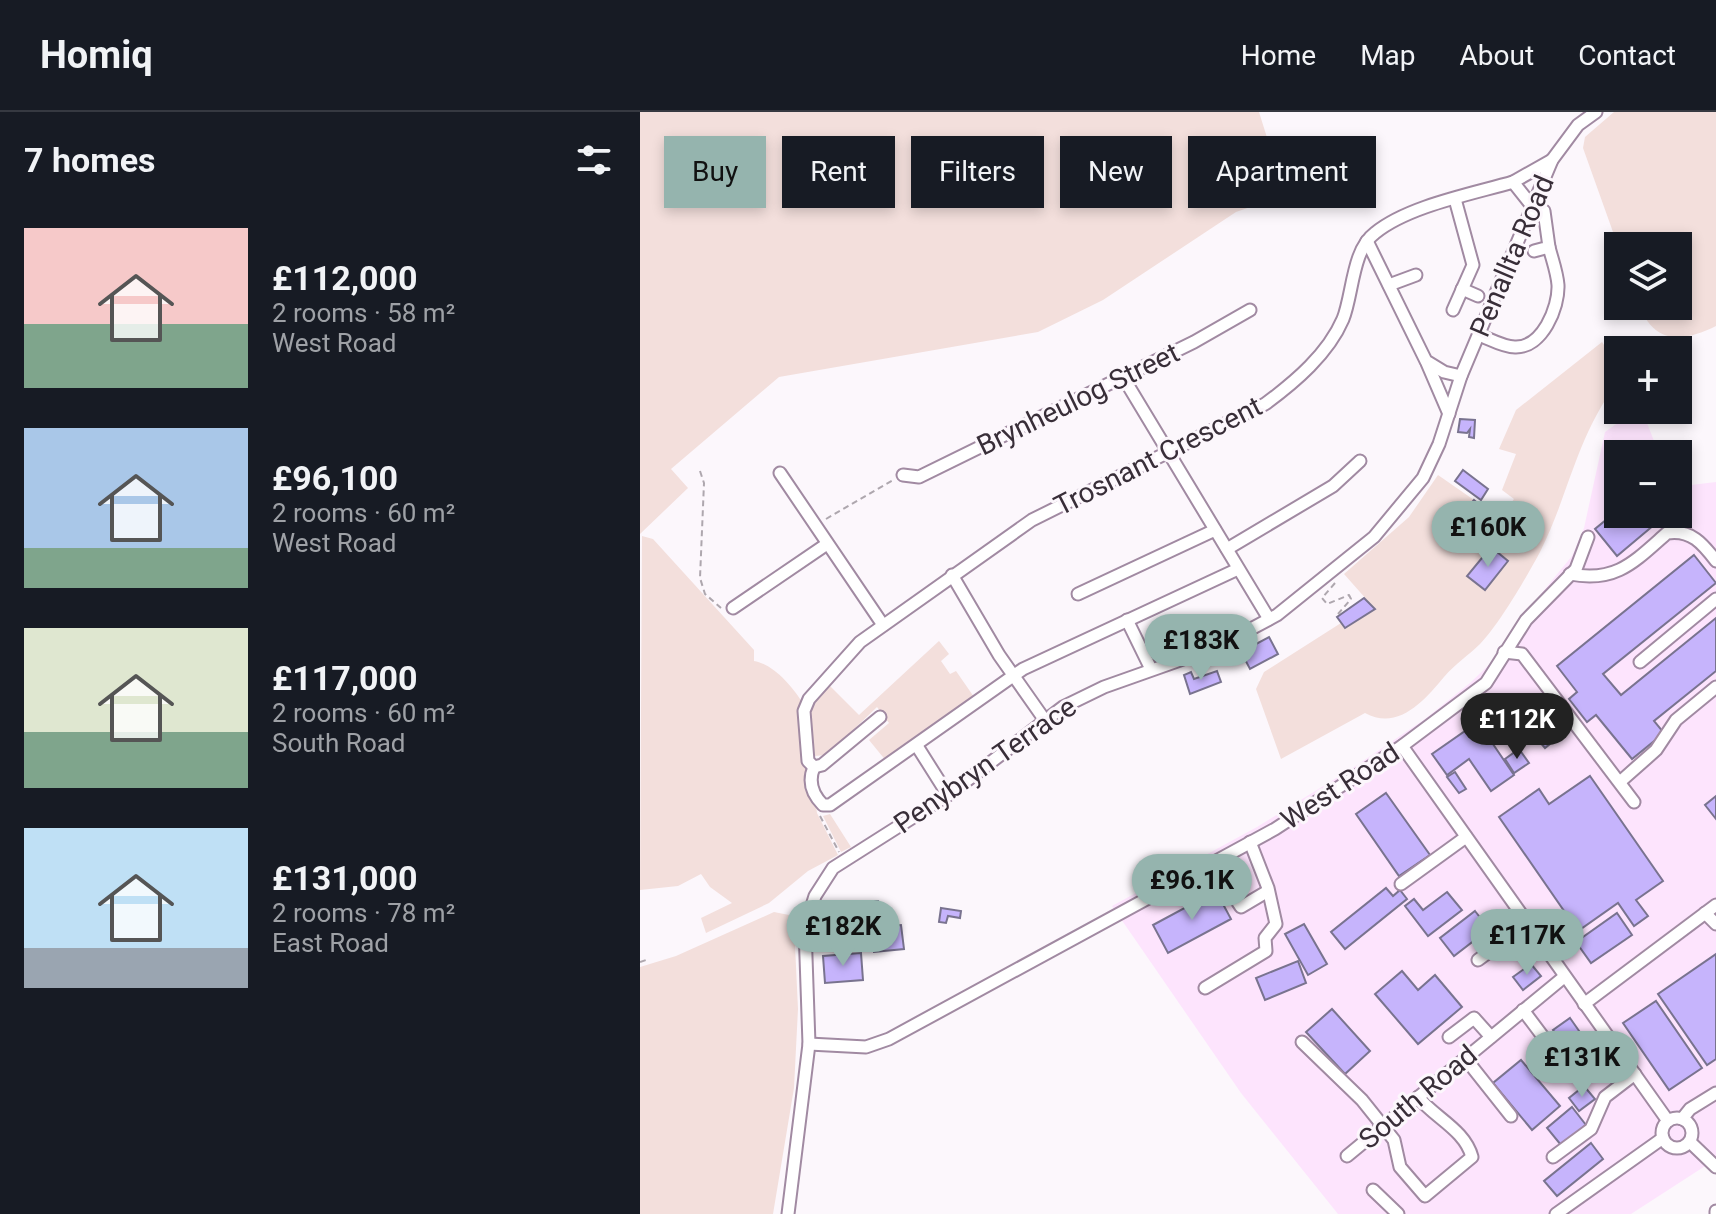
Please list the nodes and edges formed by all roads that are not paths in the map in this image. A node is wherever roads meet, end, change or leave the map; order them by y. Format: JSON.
{"nodes":[{"id":1,"x":1596,"y":112,"type":"edge"},
{"id":2,"x":1552,"y":160,"type":"junction"},
{"id":3,"x":1513,"y":182,"type":"junction"},
{"id":4,"x":1455,"y":199,"type":"junction"},
{"id":5,"x":1538,"y":209,"type":"junction"},
{"id":6,"x":1367,"y":241,"type":"junction"},
{"id":7,"x":1548,"y":242,"type":"junction"},
{"id":8,"x":1534,"y":251,"type":"dead end"},
{"id":9,"x":1380,"y":267,"type":"junction"},
{"id":10,"x":1356,"y":271,"type":"junction"},
{"id":11,"x":1416,"y":275,"type":"dead end"},
{"id":12,"x":1389,"y":285,"type":"junction"},
{"id":13,"x":1462,"y":289,"type":"junction"},
{"id":14,"x":1478,"y":296,"type":"dead end"},
{"id":15,"x":1250,"y":310,"type":"dead end"},
{"id":16,"x":1453,"y":310,"type":"dead end"},
{"id":17,"x":1479,"y":335,"type":"junction"},
{"id":18,"x":1426,"y":361,"type":"junction"},
{"id":19,"x":1461,"y":376,"type":"junction"},
{"id":20,"x":1123,"y":377,"type":"junction"},
{"id":21,"x":1449,"y":414,"type":"junction"},
{"id":22,"x":1169,"y":454,"type":"junction"},
{"id":23,"x":1360,"y":461,"type":"dead end"},
{"id":24,"x":780,"y":473,"type":"dead end"},
{"id":25,"x":903,"y":475,"type":"road end"},
{"id":26,"x":1215,"y":530,"type":"junction"},
{"id":27,"x":1588,"y":537,"type":"dead end"},
{"id":28,"x":827,"y":544,"type":"junction"},
{"id":29,"x":1227,"y":549,"type":"junction"},
{"id":30,"x":1716,"y":561,"type":"edge"},
{"id":31,"x":1238,"y":569,"type":"junction"},
{"id":32,"x":1570,"y":574,"type":"junction"},
{"id":33,"x":952,"y":575,"type":"junction"},
{"id":34,"x":1078,"y":594,"type":"dead end"},
{"id":35,"x":1716,"y":599,"type":"edge"},
{"id":36,"x":733,"y":608,"type":"road end"},
{"id":37,"x":1269,"y":619,"type":"junction"},
{"id":38,"x":1127,"y":620,"type":"junction"},
{"id":39,"x":883,"y":625,"type":"junction"},
{"id":40,"x":1504,"y":652,"type":"junction"},
{"id":41,"x":1640,"y":662,"type":"dead end"},
{"id":42,"x":1151,"y":669,"type":"junction"},
{"id":43,"x":1013,"y":676,"type":"junction"},
{"id":44,"x":1716,"y":687,"type":"edge"},
{"id":45,"x":880,"y":717,"type":"dead end"},
{"id":46,"x":1044,"y":719,"type":"junction"},
{"id":47,"x":917,"y":746,"type":"junction"},
{"id":48,"x":1402,"y":746,"type":"junction"},
{"id":49,"x":814,"y":767,"type":"junction"},
{"id":50,"x":1621,"y":781,"type":"junction"},
{"id":51,"x":948,"y":795,"type":"junction"},
{"id":52,"x":1634,"y":802,"type":"dead end"},
{"id":53,"x":1466,"y":837,"type":"junction"},
{"id":54,"x":1250,"y":842,"type":"junction"},
{"id":55,"x":1401,"y":884,"type":"dead end"},
{"id":56,"x":1268,"y":891,"type":"junction"},
{"id":57,"x":1231,"y":892,"type":"dead end"},
{"id":58,"x":1716,"y":905,"type":"edge"},
{"id":59,"x":1705,"y":913,"type":"junction"},
{"id":60,"x":1527,"y":924,"type":"junction"},
{"id":61,"x":1716,"y":924,"type":"edge"},
{"id":62,"x":1478,"y":960,"type":"dead end"},
{"id":63,"x":1564,"y":977,"type":"junction"},
{"id":64,"x":1205,"y":988,"type":"dead end"},
{"id":65,"x":1584,"y":1004,"type":"junction"},
{"id":66,"x":1523,"y":1010,"type":"junction"},
{"id":67,"x":1449,"y":1037,"type":"dead end"},
{"id":68,"x":1491,"y":1037,"type":"junction"},
{"id":69,"x":1302,"y":1042,"type":"dead end"},
{"id":70,"x":809,"y":1044,"type":"junction"},
{"id":71,"x":1465,"y":1058,"type":"junction"},
{"id":72,"x":1571,"y":1074,"type":"dead end"},
{"id":73,"x":1635,"y":1074,"type":"junction"},
{"id":74,"x":1716,"y":1093,"type":"edge"},
{"id":75,"x":1418,"y":1097,"type":"junction"},
{"id":76,"x":1511,"y":1116,"type":"dead end"},
{"id":77,"x":1682,"y":1119,"type":"junction"},
{"id":78,"x":1668,"y":1121,"type":"junction"},
{"id":79,"x":1383,"y":1126,"type":"junction"},
{"id":80,"x":1663,"y":1138,"type":"junction"},
{"id":81,"x":1690,"y":1142,"type":"junction"},
{"id":82,"x":1347,"y":1156,"type":"dead end"},
{"id":83,"x":1553,"y":1157,"type":"dead end"},
{"id":84,"x":1716,"y":1167,"type":"edge"},
{"id":85,"x":1373,"y":1190,"type":"dead end"},
{"id":86,"x":788,"y":1214,"type":"edge"},
{"id":87,"x":1398,"y":1214,"type":"edge"},
{"id":88,"x":1556,"y":1214,"type":"edge"}],
"edges":[{"from":1,"to":2,"type":"street","name":"Penallta Road"},
{"from":2,"to":3,"type":"street"},
{"from":2,"to":5,"type":"street","name":"Penallta Road"},
{"from":3,"to":4,"type":"street"},
{"from":3,"to":5,"type":"street"},
{"from":4,"to":6,"type":"street"},
{"from":4,"to":13,"type":"street"},
{"from":5,"to":7,"type":"street"},
{"from":5,"to":17,"type":"street","name":"Penallta Road"},
{"from":6,"to":9,"type":"street"},
{"from":6,"to":10,"type":"street","name":"Trosnant Crescent"},
{"from":7,"to":8,"type":"street"},
{"from":7,"to":17,"type":"street"},
{"from":9,"to":10,"type":"street"},
{"from":9,"to":12,"type":"street"},
{"from":10,"to":22,"type":"street","name":"Trosnant Crescent"},
{"from":11,"to":12,"type":"street"},
{"from":12,"to":18,"type":"street"},
{"from":13,"to":14,"type":"street"},
{"from":13,"to":16,"type":"street"},
{"from":15,"to":20,"type":"street","name":"Brynheulog Street"},
{"from":17,"to":19,"type":"street","name":"Penallta Road"},
{"from":18,"to":19,"type":"street"},
{"from":18,"to":21,"type":"street"},
{"from":19,"to":21,"type":"street","name":"Penallta Road"},
{"from":20,"to":22,"type":"street"},
{"from":20,"to":25,"type":"street","name":"Brynheulog Street"},
{"from":21,"to":37,"type":"street","name":"Penybryn Terrace"},
{"from":22,"to":26,"type":"street"},
{"from":22,"to":33,"type":"street","name":"Trosnant Crescent"},
{"from":23,"to":29,"type":"street"},
{"from":24,"to":28,"type":"street"},
{"from":26,"to":29,"type":"street"},
{"from":26,"to":34,"type":"street"},
{"from":27,"to":32,"type":"street","name":"West Road"},
{"from":28,"to":36,"type":"street"},
{"from":28,"to":39,"type":"street"},
{"from":29,"to":31,"type":"street"},
{"from":30,"to":32,"type":"street"},
{"from":31,"to":37,"type":"street"},
{"from":31,"to":38,"type":"street"},
{"from":32,"to":40,"type":"street","name":"West Road"},
{"from":33,"to":39,"type":"street","name":"Trosnant Crescent"},
{"from":33,"to":43,"type":"street"},
{"from":35,"to":41,"type":"street"},
{"from":37,"to":42,"type":"street","name":"Penybryn Terrace"},
{"from":38,"to":42,"type":"street"},
{"from":38,"to":43,"type":"street"},
{"from":39,"to":49,"type":"street","name":"Trosnant Crescent"},
{"from":40,"to":48,"type":"street","name":"West Road"},
{"from":40,"to":50,"type":"street"},
{"from":42,"to":46,"type":"street","name":"Penybryn Terrace"},
{"from":43,"to":46,"type":"street"},
{"from":43,"to":47,"type":"street"},
{"from":44,"to":50,"type":"street"},
{"from":45,"to":49,"type":"street"},
{"from":46,"to":51,"type":"street","name":"Penybryn Terrace"},
{"from":47,"to":49,"type":"street"},
{"from":47,"to":51,"type":"street"},
{"from":48,"to":53,"type":"street"},
{"from":48,"to":54,"type":"street","name":"West Road"},
{"from":50,"to":52,"type":"street"},
{"from":51,"to":70,"type":"street","name":"Penybryn Terrace"},
{"from":53,"to":55,"type":"street"},
{"from":53,"to":60,"type":"street"},
{"from":54,"to":56,"type":"street"},
{"from":54,"to":70,"type":"street","name":"West Road"},
{"from":56,"to":57,"type":"street"},
{"from":56,"to":64,"type":"street"},
{"from":58,"to":59,"type":"street"},
{"from":59,"to":61,"type":"street"},
{"from":59,"to":65,"type":"street"},
{"from":60,"to":62,"type":"street"},
{"from":60,"to":63,"type":"street"},
{"from":63,"to":65,"type":"street"},
{"from":63,"to":66,"type":"street","name":"South Road"},
{"from":65,"to":73,"type":"street"},
{"from":66,"to":68,"type":"street","name":"South Road"},
{"from":66,"to":72,"type":"street"},
{"from":67,"to":68,"type":"street"},
{"from":68,"to":71,"type":"street","name":"South Road"},
{"from":69,"to":79,"type":"street"},
{"from":70,"to":86,"type":"street"},
{"from":71,"to":75,"type":"street","name":"South Road"},
{"from":71,"to":76,"type":"street"},
{"from":73,"to":78,"type":"street"},
{"from":73,"to":83,"type":"street"},
{"from":74,"to":77,"type":"street"},
{"from":75,"to":79,"type":"street","name":"South Road"},
{"from":75,"to":79,"type":"street"},
{"from":77,"to":78,"type":"street"},
{"from":77,"to":81,"type":"street"},
{"from":78,"to":80,"type":"street"},
{"from":79,"to":82,"type":"street","name":"South Road"},
{"from":80,"to":81,"type":"street"},
{"from":80,"to":88,"type":"street"},
{"from":81,"to":84,"type":"street"},
{"from":85,"to":87,"type":"street"}]}
